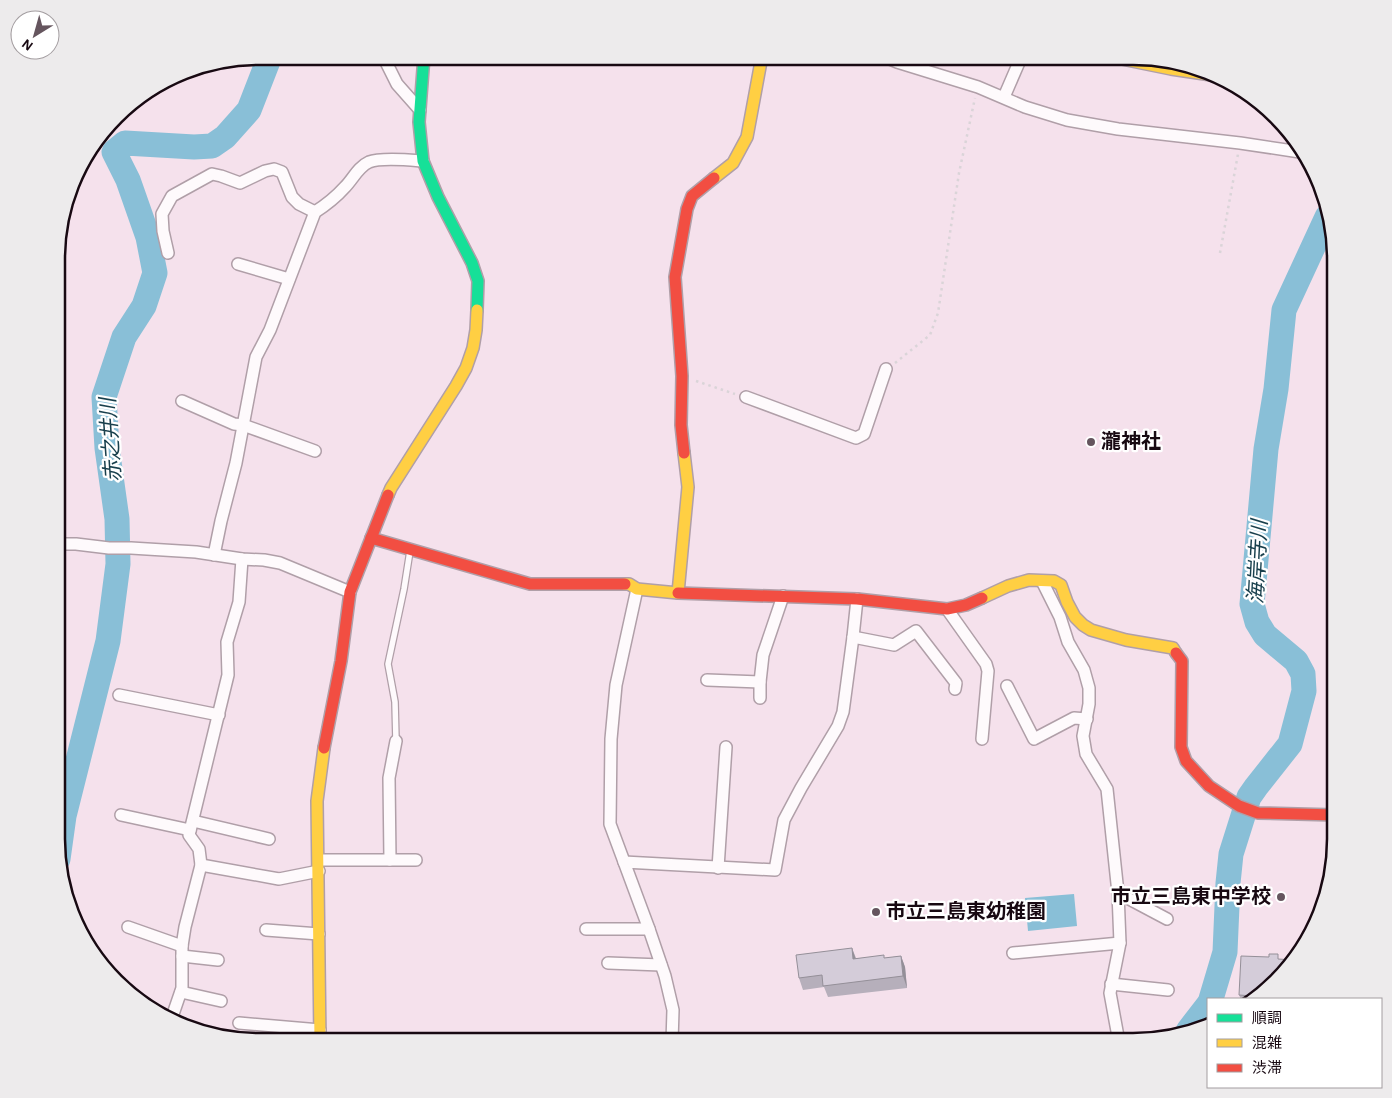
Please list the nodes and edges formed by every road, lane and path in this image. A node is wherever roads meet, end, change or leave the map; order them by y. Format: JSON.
{"nodes":[{"id":1,"x":388,"y":65,"type":"edge"},
{"id":2,"x":423,"y":65,"type":"edge"},
{"id":3,"x":760,"y":65,"type":"edge"},
{"id":4,"x":907,"y":65,"type":"edge"},
{"id":5,"x":1018,"y":65,"type":"edge"},
{"id":6,"x":1154,"y":66,"type":"edge"},
{"id":7,"x":1181,"y":71,"type":"edge"},
{"id":8,"x":978,"y":87,"type":"junction"},
{"id":9,"x":1004,"y":97,"type":"junction"},
{"id":10,"x":420,"y":110,"type":"junction"},
{"id":11,"x":1240,"y":143,"type":"junction"},
{"id":12,"x":1294,"y":151,"type":"edge"},
{"id":13,"x":423,"y":161,"type":"junction"},
{"id":14,"x":315,"y":212,"type":"junction"},
{"id":15,"x":168,"y":253,"type":"dead end"},
{"id":16,"x":1220,"y":253,"type":"dead end"},
{"id":17,"x":238,"y":264,"type":"dead end"},
{"id":18,"x":289,"y":279,"type":"junction"},
{"id":19,"x":886,"y":369,"type":"joint"},
{"id":20,"x":682,"y":376,"type":"junction"},
{"id":21,"x":746,"y":397,"type":"joint"},
{"id":22,"x":182,"y":401,"type":"dead end"},
{"id":23,"x":243,"y":425,"type":"junction"},
{"id":24,"x":315,"y":451,"type":"dead end"},
{"id":25,"x":371,"y":538,"type":"junction"},
{"id":26,"x":65,"y":544,"type":"edge"},
{"id":27,"x":410,"y":550,"type":"junction"},
{"id":28,"x":214,"y":555,"type":"junction"},
{"id":29,"x":242,"y":559,"type":"junction"},
{"id":30,"x":1042,"y":581,"type":"junction"},
{"id":31,"x":638,"y":589,"type":"junction"},
{"id":32,"x":350,"y":592,"type":"junction"},
{"id":33,"x":678,"y":593,"type":"junction"},
{"id":34,"x":783,"y":596,"type":"junction"},
{"id":35,"x":857,"y":599,"type":"junction"},
{"id":36,"x":947,"y":609,"type":"junction"},
{"id":37,"x":853,"y":637,"type":"junction"},
{"id":38,"x":706,"y":680,"type":"dead end"},
{"id":39,"x":760,"y":682,"type":"junction"},
{"id":40,"x":1007,"y":686,"type":"dead end"},
{"id":41,"x":955,"y":689,"type":"dead end"},
{"id":42,"x":118,"y":695,"type":"dead end"},
{"id":43,"x":760,"y":698,"type":"dead end"},
{"id":44,"x":218,"y":715,"type":"junction"},
{"id":45,"x":1087,"y":719,"type":"junction"},
{"id":46,"x":982,"y":739,"type":"dead end"},
{"id":47,"x":396,"y":741,"type":"joint"},
{"id":48,"x":726,"y":747,"type":"dead end"},
{"id":49,"x":121,"y":815,"type":"dead end"},
{"id":50,"x":1327,"y":816,"type":"edge"},
{"id":51,"x":191,"y":826,"type":"junction"},
{"id":52,"x":269,"y":840,"type":"dead end"},
{"id":53,"x":390,"y":860,"type":"junction"},
{"id":54,"x":416,"y":860,"type":"dead end"},
{"id":55,"x":624,"y":862,"type":"junction"},
{"id":56,"x":201,"y":865,"type":"junction"},
{"id":57,"x":319,"y":865,"type":"junction"},
{"id":58,"x":718,"y":868,"type":"junction"},
{"id":59,"x":1118,"y":893,"type":"junction"},
{"id":60,"x":1167,"y":920,"type":"dead end"},
{"id":61,"x":128,"y":926,"type":"dead end"},
{"id":62,"x":586,"y":929,"type":"dead end"},
{"id":63,"x":649,"y":929,"type":"junction"},
{"id":64,"x":266,"y":930,"type":"dead end"},
{"id":65,"x":319,"y":934,"type":"junction"},
{"id":66,"x":1120,"y":943,"type":"junction"},
{"id":67,"x":182,"y":951,"type":"junction"},
{"id":68,"x":1013,"y":953,"type":"dead end"},
{"id":69,"x":218,"y":960,"type":"dead end"},
{"id":70,"x":608,"y":963,"type":"dead end"},
{"id":71,"x":661,"y":965,"type":"junction"},
{"id":72,"x":1111,"y":984,"type":"junction"},
{"id":73,"x":1168,"y":990,"type":"dead end"},
{"id":74,"x":181,"y":992,"type":"junction"},
{"id":75,"x":221,"y":1000,"type":"dead end"},
{"id":76,"x":173,"y":1013,"type":"edge"},
{"id":77,"x":239,"y":1023,"type":"dead end"},
{"id":78,"x":301,"y":1033,"type":"edge"},
{"id":79,"x":320,"y":1033,"type":"edge"},
{"id":80,"x":672,"y":1033,"type":"edge"},
{"id":81,"x":1117,"y":1033,"type":"edge"}],
"edges":[{"from":1,"to":10,"type":"street"},
{"from":2,"to":10,"type":"main road"},
{"from":3,"to":20,"type":"main road"},
{"from":4,"to":8,"type":"street"},
{"from":5,"to":9,"type":"street"},
{"from":6,"to":7,"type":"main road"},
{"from":8,"to":9,"type":"street"},
{"from":8,"to":19,"type":"path"},
{"from":9,"to":11,"type":"street"},
{"from":10,"to":13,"type":"main road"},
{"from":11,"to":12,"type":"street"},
{"from":11,"to":16,"type":"path"},
{"from":13,"to":14,"type":"street"},
{"from":13,"to":25,"type":"main road"},
{"from":14,"to":15,"type":"street"},
{"from":14,"to":18,"type":"street"},
{"from":17,"to":18,"type":"street"},
{"from":18,"to":23,"type":"street"},
{"from":19,"to":21,"type":"street"},
{"from":20,"to":21,"type":"path"},
{"from":20,"to":33,"type":"main road"},
{"from":22,"to":23,"type":"street"},
{"from":23,"to":24,"type":"street"},
{"from":23,"to":28,"type":"street"},
{"from":25,"to":27,"type":"main road"},
{"from":25,"to":32,"type":"main road"},
{"from":26,"to":28,"type":"street"},
{"from":27,"to":31,"type":"main road"},
{"from":27,"to":47,"type":"lane"},
{"from":28,"to":29,"type":"street"},
{"from":29,"to":32,"type":"street"},
{"from":29,"to":44,"type":"street"},
{"from":30,"to":36,"type":"main road"},
{"from":30,"to":45,"type":"street"},
{"from":30,"to":50,"type":"main road"},
{"from":31,"to":33,"type":"main road"},
{"from":31,"to":55,"type":"street"},
{"from":32,"to":57,"type":"main road"},
{"from":33,"to":34,"type":"main road"},
{"from":34,"to":35,"type":"main road"},
{"from":34,"to":39,"type":"street"},
{"from":35,"to":36,"type":"main road"},
{"from":35,"to":37,"type":"street"},
{"from":36,"to":46,"type":"street"},
{"from":37,"to":41,"type":"street"},
{"from":37,"to":58,"type":"street"},
{"from":38,"to":39,"type":"street"},
{"from":39,"to":43,"type":"street"},
{"from":40,"to":45,"type":"street"},
{"from":42,"to":44,"type":"street"},
{"from":44,"to":51,"type":"street"},
{"from":45,"to":59,"type":"street"},
{"from":47,"to":53,"type":"street"},
{"from":48,"to":58,"type":"street"},
{"from":49,"to":51,"type":"street"},
{"from":51,"to":52,"type":"street"},
{"from":51,"to":56,"type":"street"},
{"from":53,"to":54,"type":"street"},
{"from":53,"to":57,"type":"street"},
{"from":55,"to":58,"type":"street"},
{"from":55,"to":63,"type":"street"},
{"from":56,"to":57,"type":"street"},
{"from":56,"to":67,"type":"street"},
{"from":57,"to":65,"type":"main road"},
{"from":59,"to":60,"type":"street"},
{"from":59,"to":66,"type":"street"},
{"from":61,"to":67,"type":"street"},
{"from":62,"to":63,"type":"street"},
{"from":63,"to":71,"type":"street"},
{"from":64,"to":65,"type":"street"},
{"from":65,"to":79,"type":"main road"},
{"from":66,"to":68,"type":"street"},
{"from":66,"to":72,"type":"street"},
{"from":67,"to":69,"type":"street"},
{"from":67,"to":74,"type":"street"},
{"from":70,"to":71,"type":"street"},
{"from":71,"to":80,"type":"street"},
{"from":72,"to":73,"type":"street"},
{"from":72,"to":81,"type":"street"},
{"from":74,"to":75,"type":"street"},
{"from":74,"to":76,"type":"street"},
{"from":77,"to":78,"type":"street"}]}
